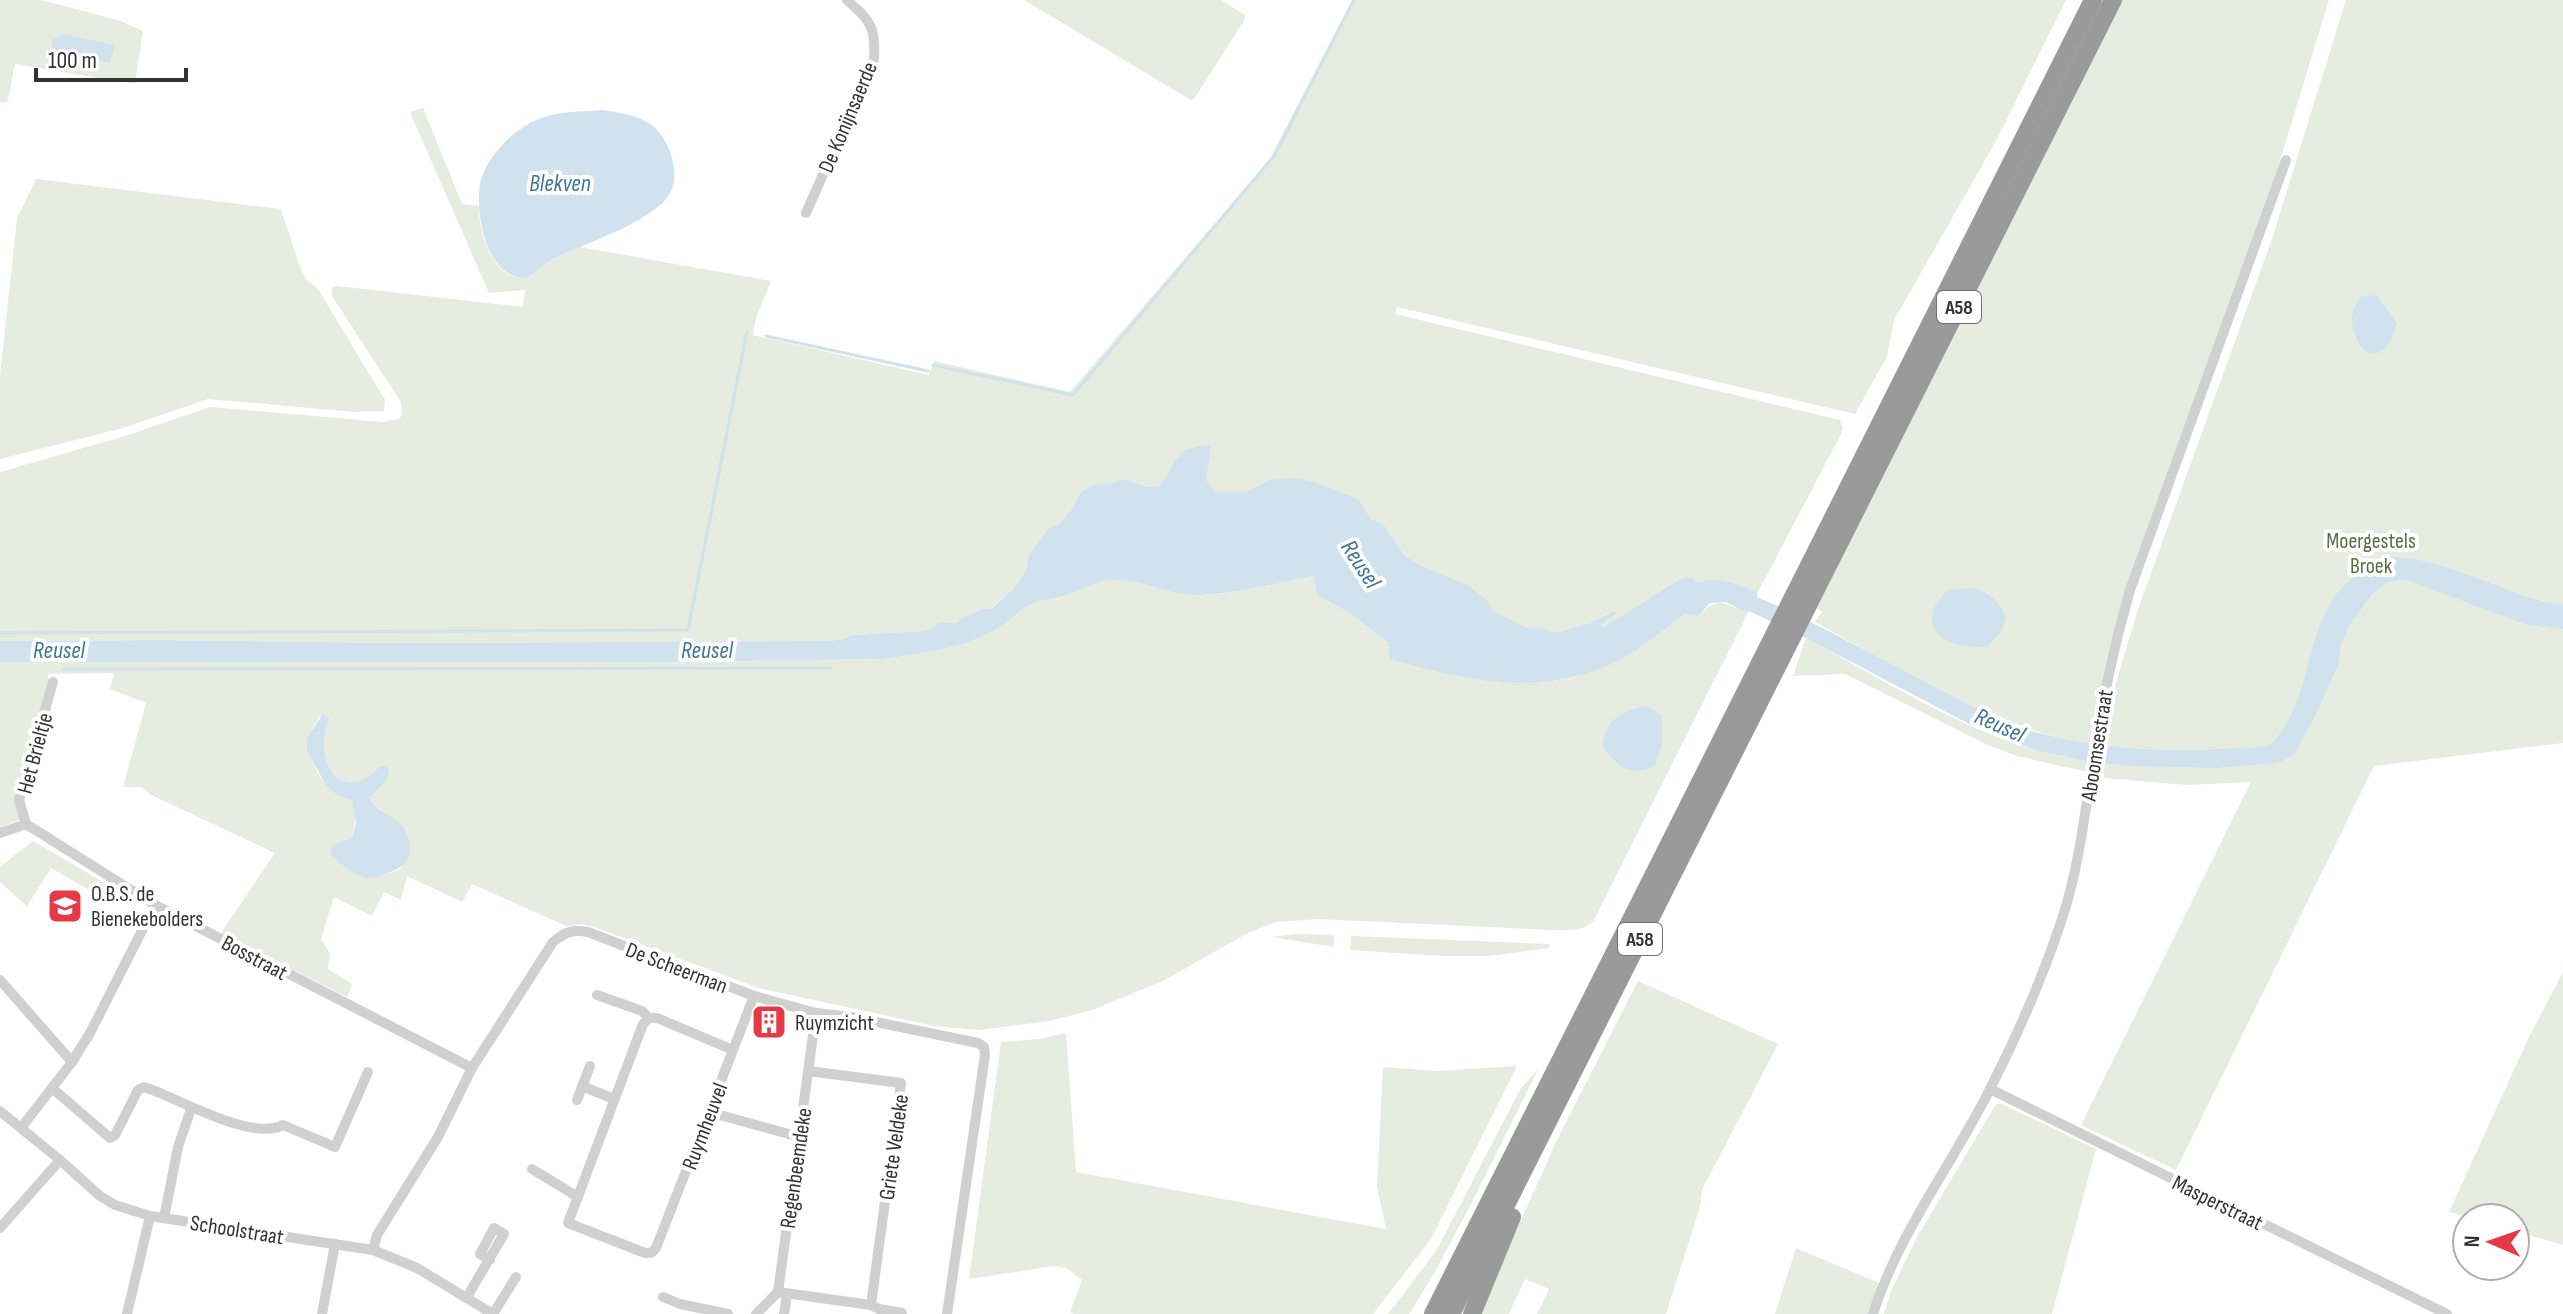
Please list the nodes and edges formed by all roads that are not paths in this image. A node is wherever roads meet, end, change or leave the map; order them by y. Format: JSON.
{"nodes":[{"id":1,"x":847,"y":0,"type":"edge"},
{"id":2,"x":2093,"y":0,"type":"edge"},
{"id":3,"x":2113,"y":0,"type":"edge"},
{"id":4,"x":2286,"y":160,"type":"dead end"},
{"id":5,"x":806,"y":213,"type":"dead end"},
{"id":6,"x":1797,"y":610,"type":"junction"},
{"id":7,"x":1786,"y":632,"type":"junction"},
{"id":8,"x":53,"y":682,"type":"dead end"},
{"id":9,"x":26,"y":824,"type":"junction"},
{"id":10,"x":0,"y":833,"type":"edge"},
{"id":11,"x":155,"y":905,"type":"junction"},
{"id":12,"x":0,"y":980,"type":"edge"},
{"id":13,"x":597,"y":995,"type":"dead end"},
{"id":14,"x":754,"y":996,"type":"junction"},
{"id":15,"x":816,"y":1013,"type":"junction"},
{"id":16,"x":649,"y":1018,"type":"junction"},
{"id":17,"x":733,"y":1050,"type":"junction"},
{"id":18,"x":72,"y":1062,"type":"junction"},
{"id":19,"x":590,"y":1066,"type":"dead end"},
{"id":20,"x":472,"y":1068,"type":"junction"},
{"id":21,"x":808,"y":1071,"type":"junction"},
{"id":22,"x":368,"y":1072,"type":"dead end"},
{"id":23,"x":582,"y":1086,"type":"junction"},
{"id":24,"x":52,"y":1088,"type":"junction"},
{"id":25,"x":1990,"y":1089,"type":"junction"},
{"id":26,"x":614,"y":1099,"type":"junction"},
{"id":27,"x":577,"y":1100,"type":"dead end"},
{"id":28,"x":191,"y":1109,"type":"junction"},
{"id":29,"x":0,"y":1111,"type":"edge"},
{"id":30,"x":709,"y":1112,"type":"junction"},
{"id":31,"x":1552,"y":1114,"type":"junction"},
{"id":32,"x":21,"y":1128,"type":"junction"},
{"id":33,"x":800,"y":1137,"type":"junction"},
{"id":34,"x":60,"y":1160,"type":"junction"},
{"id":35,"x":532,"y":1169,"type":"dead end"},
{"id":36,"x":578,"y":1197,"type":"junction"},
{"id":37,"x":150,"y":1216,"type":"junction"},
{"id":38,"x":164,"y":1218,"type":"junction"},
{"id":39,"x":0,"y":1228,"type":"edge"},
{"id":40,"x":335,"y":1244,"type":"junction"},
{"id":41,"x":1468,"y":1245,"type":"junction"},
{"id":42,"x":373,"y":1250,"type":"junction"},
{"id":43,"x":490,"y":1260,"type":"dead end"},
{"id":44,"x":516,"y":1277,"type":"dead end"},
{"id":45,"x":783,"y":1294,"type":"junction"},
{"id":46,"x":467,"y":1297,"type":"junction"},
{"id":47,"x":663,"y":1297,"type":"dead end"},
{"id":48,"x":871,"y":1305,"type":"junction"},
{"id":49,"x":902,"y":1313,"type":"edge"},
{"id":50,"x":127,"y":1314,"type":"edge"},
{"id":51,"x":322,"y":1314,"type":"edge"},
{"id":52,"x":493,"y":1314,"type":"edge"},
{"id":53,"x":728,"y":1314,"type":"edge"},
{"id":54,"x":756,"y":1314,"type":"edge"},
{"id":55,"x":784,"y":1314,"type":"edge"},
{"id":56,"x":947,"y":1314,"type":"edge"},
{"id":57,"x":1421,"y":1314,"type":"edge"},
{"id":58,"x":1433,"y":1314,"type":"edge"},
{"id":59,"x":1451,"y":1314,"type":"edge"},
{"id":60,"x":1472,"y":1314,"type":"edge"},
{"id":61,"x":1873,"y":1314,"type":"edge"},
{"id":62,"x":2447,"y":1314,"type":"edge"}],
"edges":[{"from":1,"to":5,"type":"street","name":"De Konijnsaerde"},
{"from":2,"to":6,"type":"highway","number":"A58"},
{"from":3,"to":6,"type":"highway","number":"A58"},
{"from":4,"to":25,"type":"street","name":"Aboomsestraat"},
{"from":6,"to":7,"type":"highway","number":"A58"},
{"from":7,"to":31,"type":"highway","number":"A58"},
{"from":7,"to":41,"type":"highway","number":"A58"},
{"from":8,"to":9,"type":"street","name":"Het Brieltje"},
{"from":9,"to":10,"type":"street"},
{"from":9,"to":11,"type":"street","name":"Bosstraat"},
{"from":11,"to":18,"type":"street"},
{"from":11,"to":20,"type":"street","name":"Bosstraat"},
{"from":12,"to":18,"type":"street"},
{"from":13,"to":16,"type":"street"},
{"from":14,"to":15,"type":"street","name":"De Scheerman"},
{"from":14,"to":17,"type":"street","name":"Ruymheuvel"},
{"from":14,"to":20,"type":"street","name":"De Scheerman"},
{"from":15,"to":21,"type":"street","name":"Regenbeemdeke"},
{"from":15,"to":56,"type":"street","name":"De Scheerman"},
{"from":16,"to":17,"type":"street"},
{"from":16,"to":26,"type":"street"},
{"from":17,"to":30,"type":"street","name":"Ruymheuvel"},
{"from":18,"to":24,"type":"street"},
{"from":19,"to":23,"type":"street"},
{"from":20,"to":42,"type":"street","name":"De Scheerman"},
{"from":21,"to":33,"type":"street","name":"Regenbeemdeke"},
{"from":21,"to":48,"type":"street","name":"Griete Veldeke"},
{"from":22,"to":28,"type":"street"},
{"from":23,"to":26,"type":"street"},
{"from":23,"to":27,"type":"street"},
{"from":24,"to":28,"type":"street"},
{"from":24,"to":32,"type":"street"},
{"from":25,"to":61,"type":"street","name":"Aboomsestraat"},
{"from":25,"to":62,"type":"street","name":"Masperstraat"},
{"from":26,"to":36,"type":"street"},
{"from":28,"to":38,"type":"street"},
{"from":29,"to":32,"type":"street","name":"Schoolstraat"},
{"from":30,"to":33,"type":"street"},
{"from":30,"to":36,"type":"street","name":"Ruymheuvel"},
{"from":31,"to":59,"type":"highway","number":"A58"},
{"from":31,"to":60,"type":"highway","number":"A58"},
{"from":32,"to":34,"type":"street","name":"Schoolstraat"},
{"from":33,"to":45,"type":"street","name":"Regenbeemdeke"},
{"from":34,"to":37,"type":"street","name":"Schoolstraat"},
{"from":34,"to":39,"type":"street"},
{"from":35,"to":36,"type":"street"},
{"from":37,"to":38,"type":"street","name":"Schoolstraat"},
{"from":37,"to":50,"type":"street"},
{"from":38,"to":40,"type":"street","name":"Schoolstraat"},
{"from":40,"to":42,"type":"street","name":"Schoolstraat"},
{"from":40,"to":51,"type":"street"},
{"from":41,"to":57,"type":"highway","number":"A58"},
{"from":41,"to":58,"type":"highway","number":"A58"},
{"from":42,"to":46,"type":"street","name":"Schoolstraat"},
{"from":43,"to":46,"type":"street"},
{"from":44,"to":52,"type":"street"},
{"from":45,"to":48,"type":"street"},
{"from":45,"to":54,"type":"street"},
{"from":45,"to":55,"type":"street","name":"Regenbeemdeke"},
{"from":46,"to":52,"type":"street","name":"Schoolstraat"},
{"from":47,"to":53,"type":"street"},
{"from":48,"to":49,"type":"street"}]}
